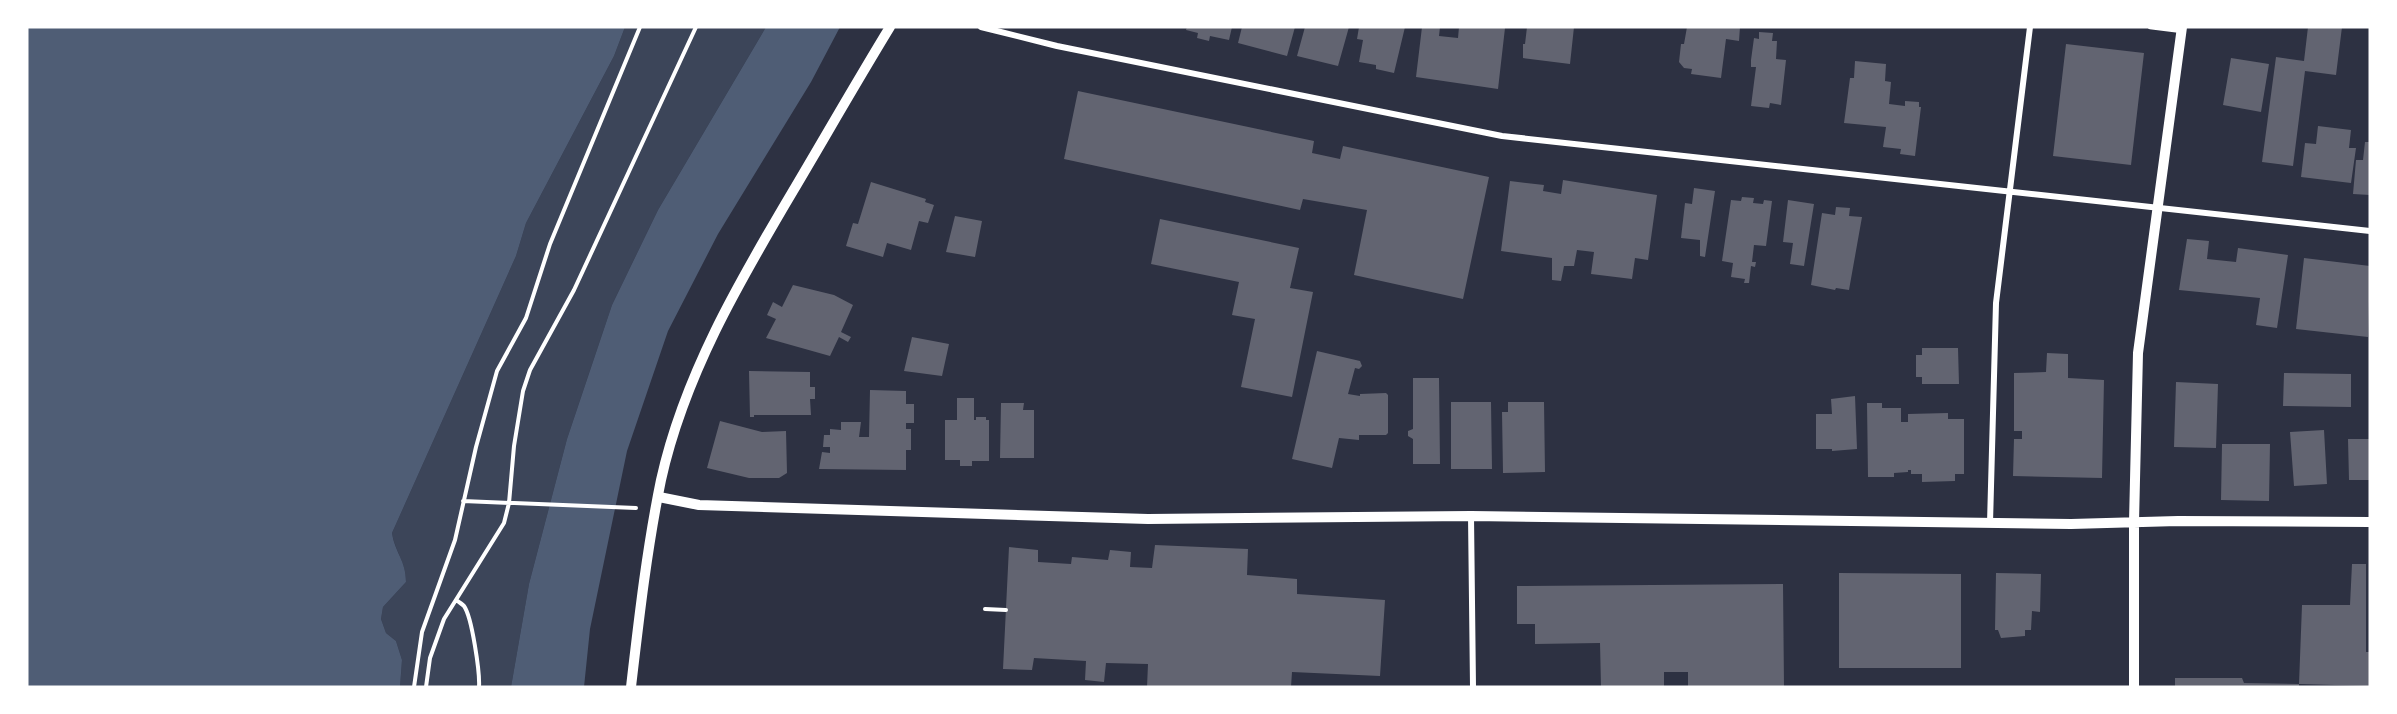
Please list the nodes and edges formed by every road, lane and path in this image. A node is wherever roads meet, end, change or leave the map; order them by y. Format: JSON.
{"nodes":[{"id":1,"x":640,"y":27,"type":"edge"},
{"id":2,"x":696,"y":27,"type":"edge"},
{"id":3,"x":890,"y":27,"type":"edge"},
{"id":4,"x":981,"y":27,"type":"edge"},
{"id":5,"x":2030,"y":27,"type":"edge"},
{"id":6,"x":2150,"y":27,"type":"edge"},
{"id":7,"x":2182,"y":29,"type":"edge"},
{"id":8,"x":2008,"y":192,"type":"junction"},
{"id":9,"x":2158,"y":208,"type":"junction"},
{"id":10,"x":2370,"y":231,"type":"edge"},
{"id":11,"x":659,"y":497,"type":"junction"},
{"id":12,"x":463,"y":501,"type":"junction"},
{"id":13,"x":509,"y":503,"type":"junction"},
{"id":14,"x":637,"y":508,"type":"dead end"},
{"id":15,"x":1471,"y":516,"type":"junction"},
{"id":16,"x":2134,"y":522,"type":"junction"},
{"id":17,"x":2370,"y":522,"type":"edge"},
{"id":18,"x":1990,"y":523,"type":"junction"},
{"id":19,"x":456,"y":600,"type":"junction"},
{"id":20,"x":986,"y":609,"type":"dead end"},
{"id":21,"x":1006,"y":610,"type":"dead end"},
{"id":22,"x":414,"y":687,"type":"edge"},
{"id":23,"x":426,"y":687,"type":"edge"},
{"id":24,"x":479,"y":687,"type":"edge"},
{"id":25,"x":631,"y":687,"type":"edge"},
{"id":26,"x":1473,"y":687,"type":"edge"},
{"id":27,"x":2134,"y":687,"type":"edge"}],
"edges":[{"from":1,"to":12,"type":"path"},
{"from":2,"to":13,"type":"path"},
{"from":3,"to":11,"type":"street"},
{"from":4,"to":8,"type":"street"},
{"from":5,"to":8,"type":"street"},
{"from":6,"to":7,"type":"lane"},
{"from":7,"to":9,"type":"street"},
{"from":8,"to":9,"type":"street"},
{"from":8,"to":18,"type":"street"},
{"from":9,"to":10,"type":"street"},
{"from":9,"to":16,"type":"street"},
{"from":11,"to":15,"type":"street"},
{"from":11,"to":25,"type":"street"},
{"from":12,"to":13,"type":"path"},
{"from":12,"to":22,"type":"path"},
{"from":13,"to":14,"type":"path"},
{"from":13,"to":19,"type":"path"},
{"from":15,"to":18,"type":"street"},
{"from":15,"to":26,"type":"street"},
{"from":16,"to":17,"type":"street"},
{"from":16,"to":18,"type":"street"},
{"from":16,"to":27,"type":"street"},
{"from":19,"to":23,"type":"path"},
{"from":19,"to":24,"type":"path"},
{"from":20,"to":21,"type":"path"}]}
